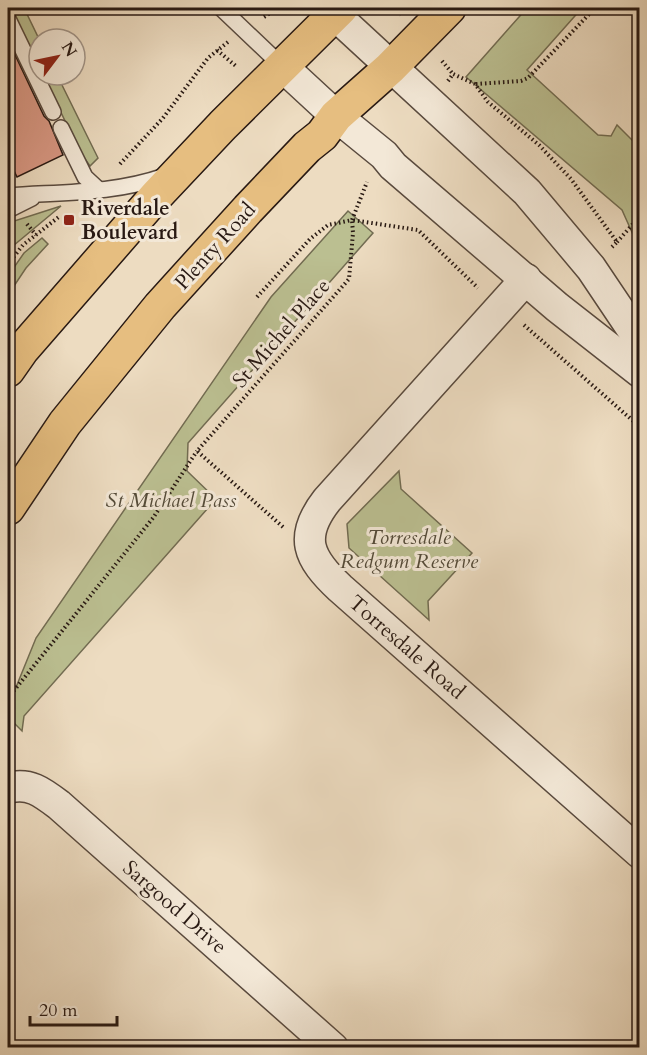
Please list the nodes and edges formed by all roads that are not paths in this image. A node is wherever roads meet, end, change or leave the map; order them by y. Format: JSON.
{"nodes":[{"id":1,"x":220,"y":8,"type":"edge"},
{"id":2,"x":448,"y":8,"type":"edge"},
{"id":3,"x":334,"y":10,"type":"edge"},
{"id":4,"x":8,"y":19,"type":"edge"},
{"id":5,"x":283,"y":67,"type":"junction"},
{"id":6,"x":390,"y":68,"type":"junction"},
{"id":7,"x":53,"y":112,"type":"dead end"},
{"id":8,"x":336,"y":116,"type":"junction"},
{"id":9,"x":61,"y":128,"type":"dead end"},
{"id":10,"x":182,"y":169,"type":"junction"},
{"id":11,"x":94,"y":190,"type":"junction"},
{"id":12,"x":48,"y":194,"type":"junction"},
{"id":13,"x":8,"y":196,"type":"edge"},
{"id":14,"x":8,"y":210,"type":"edge"},
{"id":15,"x":526,"y":279,"type":"junction"},
{"id":16,"x":639,"y":341,"type":"edge"},
{"id":17,"x":8,"y":370,"type":"edge"},
{"id":18,"x":639,"y":372,"type":"edge"},
{"id":19,"x":8,"y":508,"type":"edge"},
{"id":20,"x":8,"y":788,"type":"edge"},
{"id":21,"x":639,"y":853,"type":"edge"},
{"id":22,"x":333,"y":1047,"type":"edge"}],
"edges":[{"from":1,"to":5,"type":"lane"},
{"from":2,"to":6,"type":"highway","name":"Plenty Road"},
{"from":3,"to":5,"type":"highway"},
{"from":3,"to":6,"type":"street"},
{"from":4,"to":7,"type":"lane"},
{"from":5,"to":8,"type":"street"},
{"from":5,"to":10,"type":"highway"},
{"from":6,"to":8,"type":"highway","name":"Plenty Road"},
{"from":6,"to":16,"type":"street"},
{"from":8,"to":15,"type":"street"},
{"from":8,"to":19,"type":"highway","name":"Plenty Road"},
{"from":9,"to":11,"type":"lane"},
{"from":10,"to":11,"type":"lane"},
{"from":10,"to":17,"type":"highway"},
{"from":11,"to":12,"type":"lane"},
{"from":12,"to":13,"type":"lane"},
{"from":12,"to":14,"type":"lane"},
{"from":15,"to":18,"type":"street"},
{"from":15,"to":21,"type":"street","name":"Torresdale Road"},
{"from":20,"to":22,"type":"street","name":"Sargood Drive"}]}
